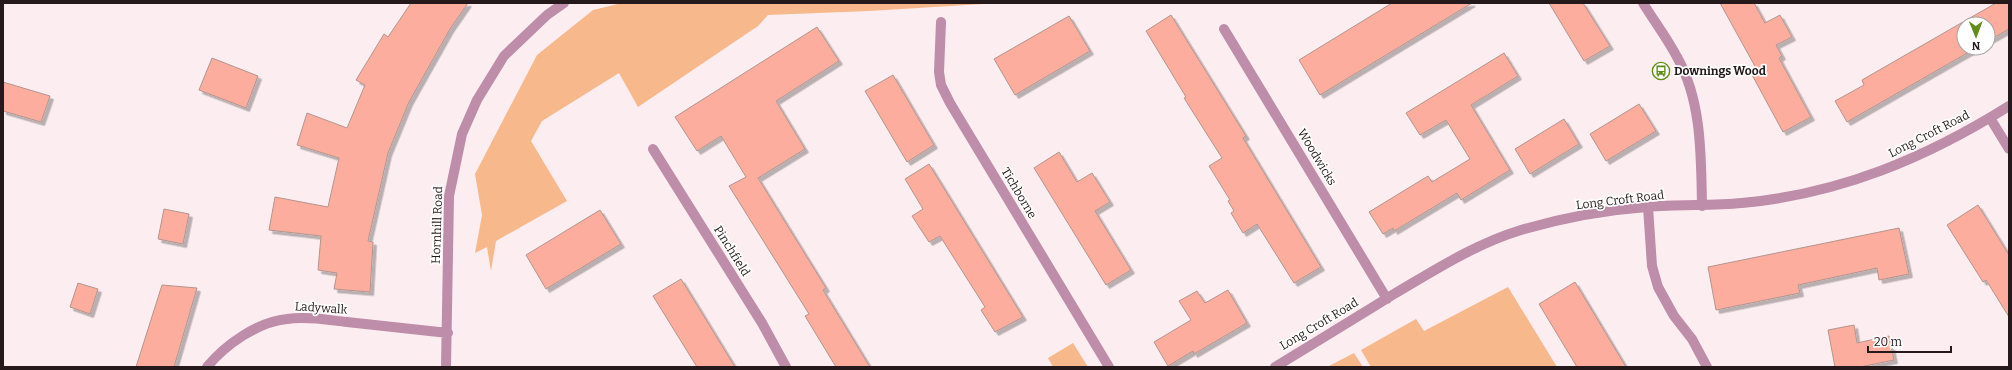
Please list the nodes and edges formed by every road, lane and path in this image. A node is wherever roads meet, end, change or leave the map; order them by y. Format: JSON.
{"nodes":[{"id":1,"x":564,"y":3,"type":"edge"},
{"id":2,"x":1643,"y":3,"type":"edge"},
{"id":3,"x":941,"y":22,"type":"dead end"},
{"id":4,"x":1224,"y":28,"type":"dead end"},
{"id":5,"x":2009,"y":106,"type":"edge"},
{"id":6,"x":1990,"y":118,"type":"junction"},
{"id":7,"x":653,"y":149,"type":"dead end"},
{"id":8,"x":2009,"y":149,"type":"edge"},
{"id":9,"x":1702,"y":206,"type":"junction"},
{"id":10,"x":1648,"y":207,"type":"junction"},
{"id":11,"x":1387,"y":299,"type":"junction"},
{"id":12,"x":448,"y":333,"type":"junction"},
{"id":13,"x":208,"y":367,"type":"edge"},
{"id":14,"x":446,"y":367,"type":"edge"},
{"id":15,"x":786,"y":367,"type":"edge"},
{"id":16,"x":1109,"y":367,"type":"edge"},
{"id":17,"x":1275,"y":367,"type":"edge"},
{"id":18,"x":1707,"y":367,"type":"edge"}],
"edges":[{"from":1,"to":12,"type":"street","name":"Hornhill Road"},
{"from":2,"to":9,"type":"street"},
{"from":3,"to":16,"type":"street","name":"Tichborne"},
{"from":4,"to":11,"type":"street","name":"Woodwicks"},
{"from":5,"to":6,"type":"street","name":"Long Croft Road"},
{"from":6,"to":8,"type":"street"},
{"from":6,"to":9,"type":"street","name":"Long Croft Road"},
{"from":7,"to":15,"type":"street","name":"Pinchfield"},
{"from":9,"to":10,"type":"street","name":"Long Croft Road"},
{"from":10,"to":11,"type":"street","name":"Long Croft Road"},
{"from":10,"to":18,"type":"street"},
{"from":11,"to":17,"type":"street","name":"Long Croft Road"},
{"from":12,"to":13,"type":"street","name":"Ladywalk"},
{"from":12,"to":14,"type":"street","name":"Hornhill Road"}]}
